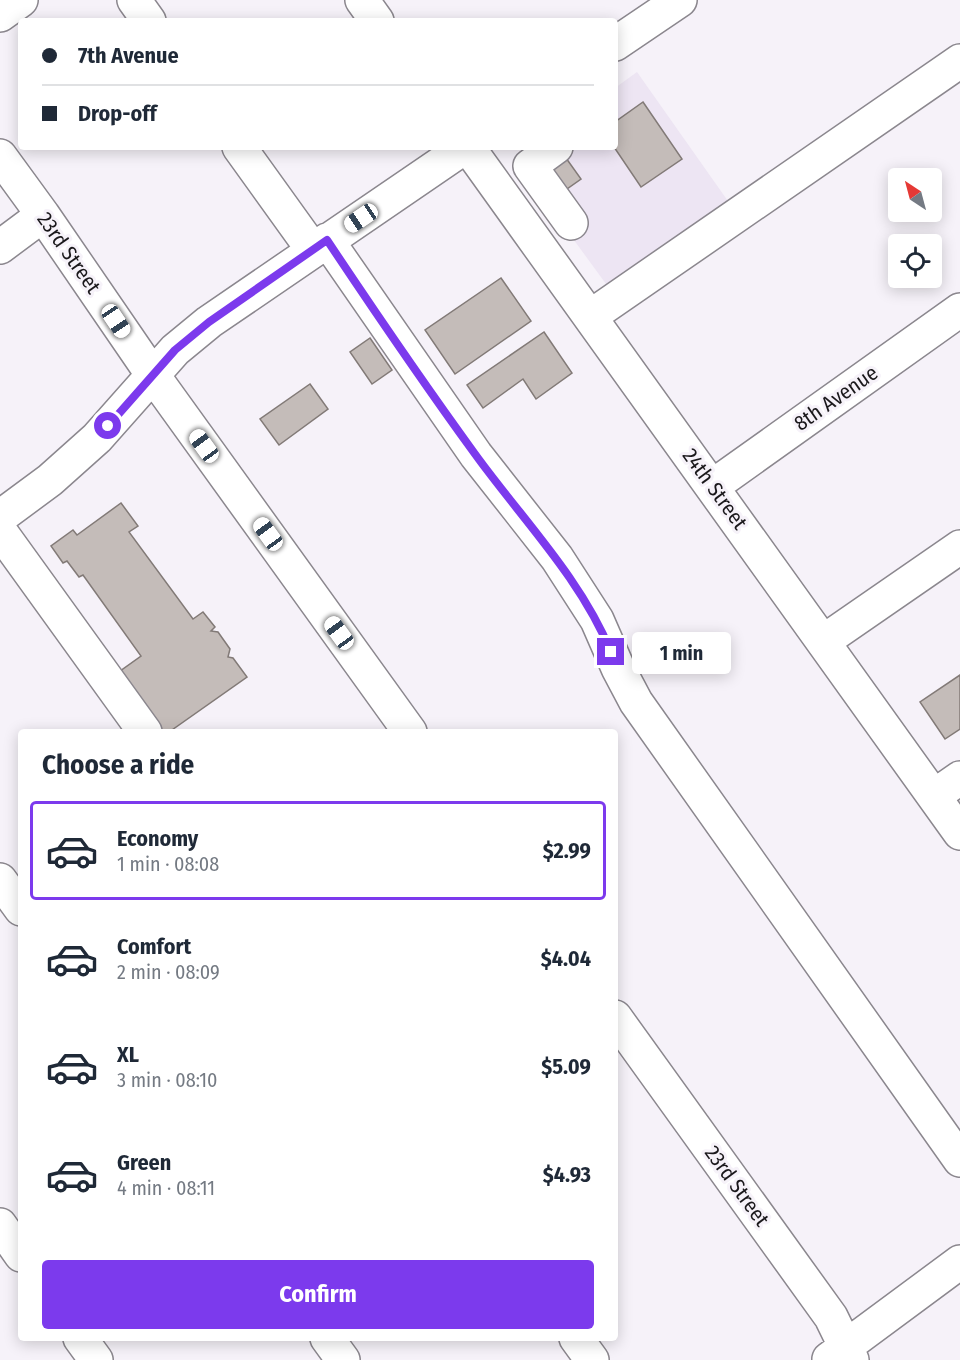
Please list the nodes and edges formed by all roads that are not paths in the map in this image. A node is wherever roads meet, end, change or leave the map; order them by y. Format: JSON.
{"nodes":[{"id":1,"x":21,"y":0,"type":"edge"},
{"id":2,"x":134,"y":0,"type":"edge"},
{"id":3,"x":362,"y":0,"type":"edge"},
{"id":4,"x":680,"y":0,"type":"edge"},
{"id":5,"x":0,"y":15,"type":"edge"},
{"id":6,"x":147,"y":18,"type":"edge"},
{"id":7,"x":375,"y":18,"type":"edge"},
{"id":8,"x":618,"y":42,"type":"edge"},
{"id":9,"x":960,"y":61,"type":"edge"},
{"id":10,"x":242,"y":150,"type":"edge"},
{"id":11,"x":462,"y":150,"type":"edge"},
{"id":12,"x":468,"y":150,"type":"edge"},
{"id":13,"x":552,"y":150,"type":"edge"},
{"id":14,"x":0,"y":156,"type":"edge"},
{"id":15,"x":43,"y":215,"type":"junction"},
{"id":16,"x":571,"y":223,"type":"dead end"},
{"id":17,"x":320,"y":245,"type":"junction"},
{"id":18,"x":0,"y":247,"type":"edge"},
{"id":19,"x":960,"y":310,"type":"edge"},
{"id":20,"x":591,"y":316,"type":"junction"},
{"id":21,"x":152,"y":374,"type":"junction"},
{"id":22,"x":712,"y":486,"type":"junction"},
{"id":23,"x":0,"y":517,"type":"edge"},
{"id":24,"x":0,"y":531,"type":"edge"},
{"id":25,"x":960,"y":547,"type":"edge"},
{"id":26,"x":824,"y":641,"type":"junction"},
{"id":27,"x":143,"y":729,"type":"edge"},
{"id":28,"x":408,"y":729,"type":"edge"},
{"id":29,"x":960,"y":778,"type":"edge"},
{"id":30,"x":934,"y":796,"type":"junction"},
{"id":31,"x":960,"y":833,"type":"edge"},
{"id":32,"x":0,"y":880,"type":"edge"},
{"id":33,"x":18,"y":905,"type":"edge"},
{"id":34,"x":618,"y":1021,"type":"edge"},
{"id":35,"x":960,"y":1160,"type":"edge"},
{"id":36,"x":0,"y":1225,"type":"edge"},
{"id":37,"x":18,"y":1251,"type":"edge"},
{"id":38,"x":960,"y":1262,"type":"edge"},
{"id":39,"x":82,"y":1341,"type":"edge"},
{"id":40,"x":329,"y":1341,"type":"edge"},
{"id":41,"x":578,"y":1341,"type":"edge"},
{"id":42,"x":842,"y":1356,"type":"edge"},
{"id":43,"x":96,"y":1360,"type":"edge"},
{"id":44,"x":343,"y":1360,"type":"edge"},
{"id":45,"x":592,"y":1360,"type":"edge"}],
"edges":[{"from":1,"to":5,"type":"street"},
{"from":2,"to":6,"type":"street"},
{"from":3,"to":7,"type":"street"},
{"from":4,"to":8,"type":"street"},
{"from":9,"to":20,"type":"street"},
{"from":10,"to":17,"type":"street"},
{"from":11,"to":17,"type":"street"},
{"from":12,"to":20,"type":"street","name":"24th Street"},
{"from":13,"to":16,"type":"street"},
{"from":14,"to":15,"type":"street","name":"23rd Street"},
{"from":15,"to":18,"type":"street"},
{"from":15,"to":21,"type":"street","name":"23rd Street"},
{"from":17,"to":21,"type":"street"},
{"from":17,"to":35,"type":"street"},
{"from":19,"to":22,"type":"street","name":"8th Avenue"},
{"from":20,"to":22,"type":"street","name":"24th Street"},
{"from":21,"to":23,"type":"street"},
{"from":21,"to":28,"type":"street","name":"23rd Street"},
{"from":22,"to":26,"type":"street","name":"24th Street"},
{"from":24,"to":27,"type":"street"},
{"from":25,"to":26,"type":"street"},
{"from":26,"to":30,"type":"street","name":"24th Street"},
{"from":29,"to":30,"type":"street"},
{"from":30,"to":31,"type":"street","name":"24th Street"},
{"from":32,"to":33,"type":"street"},
{"from":34,"to":42,"type":"street","name":"23rd Street"},
{"from":36,"to":37,"type":"street"},
{"from":38,"to":42,"type":"street"},
{"from":39,"to":43,"type":"street"},
{"from":40,"to":44,"type":"street"},
{"from":41,"to":45,"type":"street"}]}
